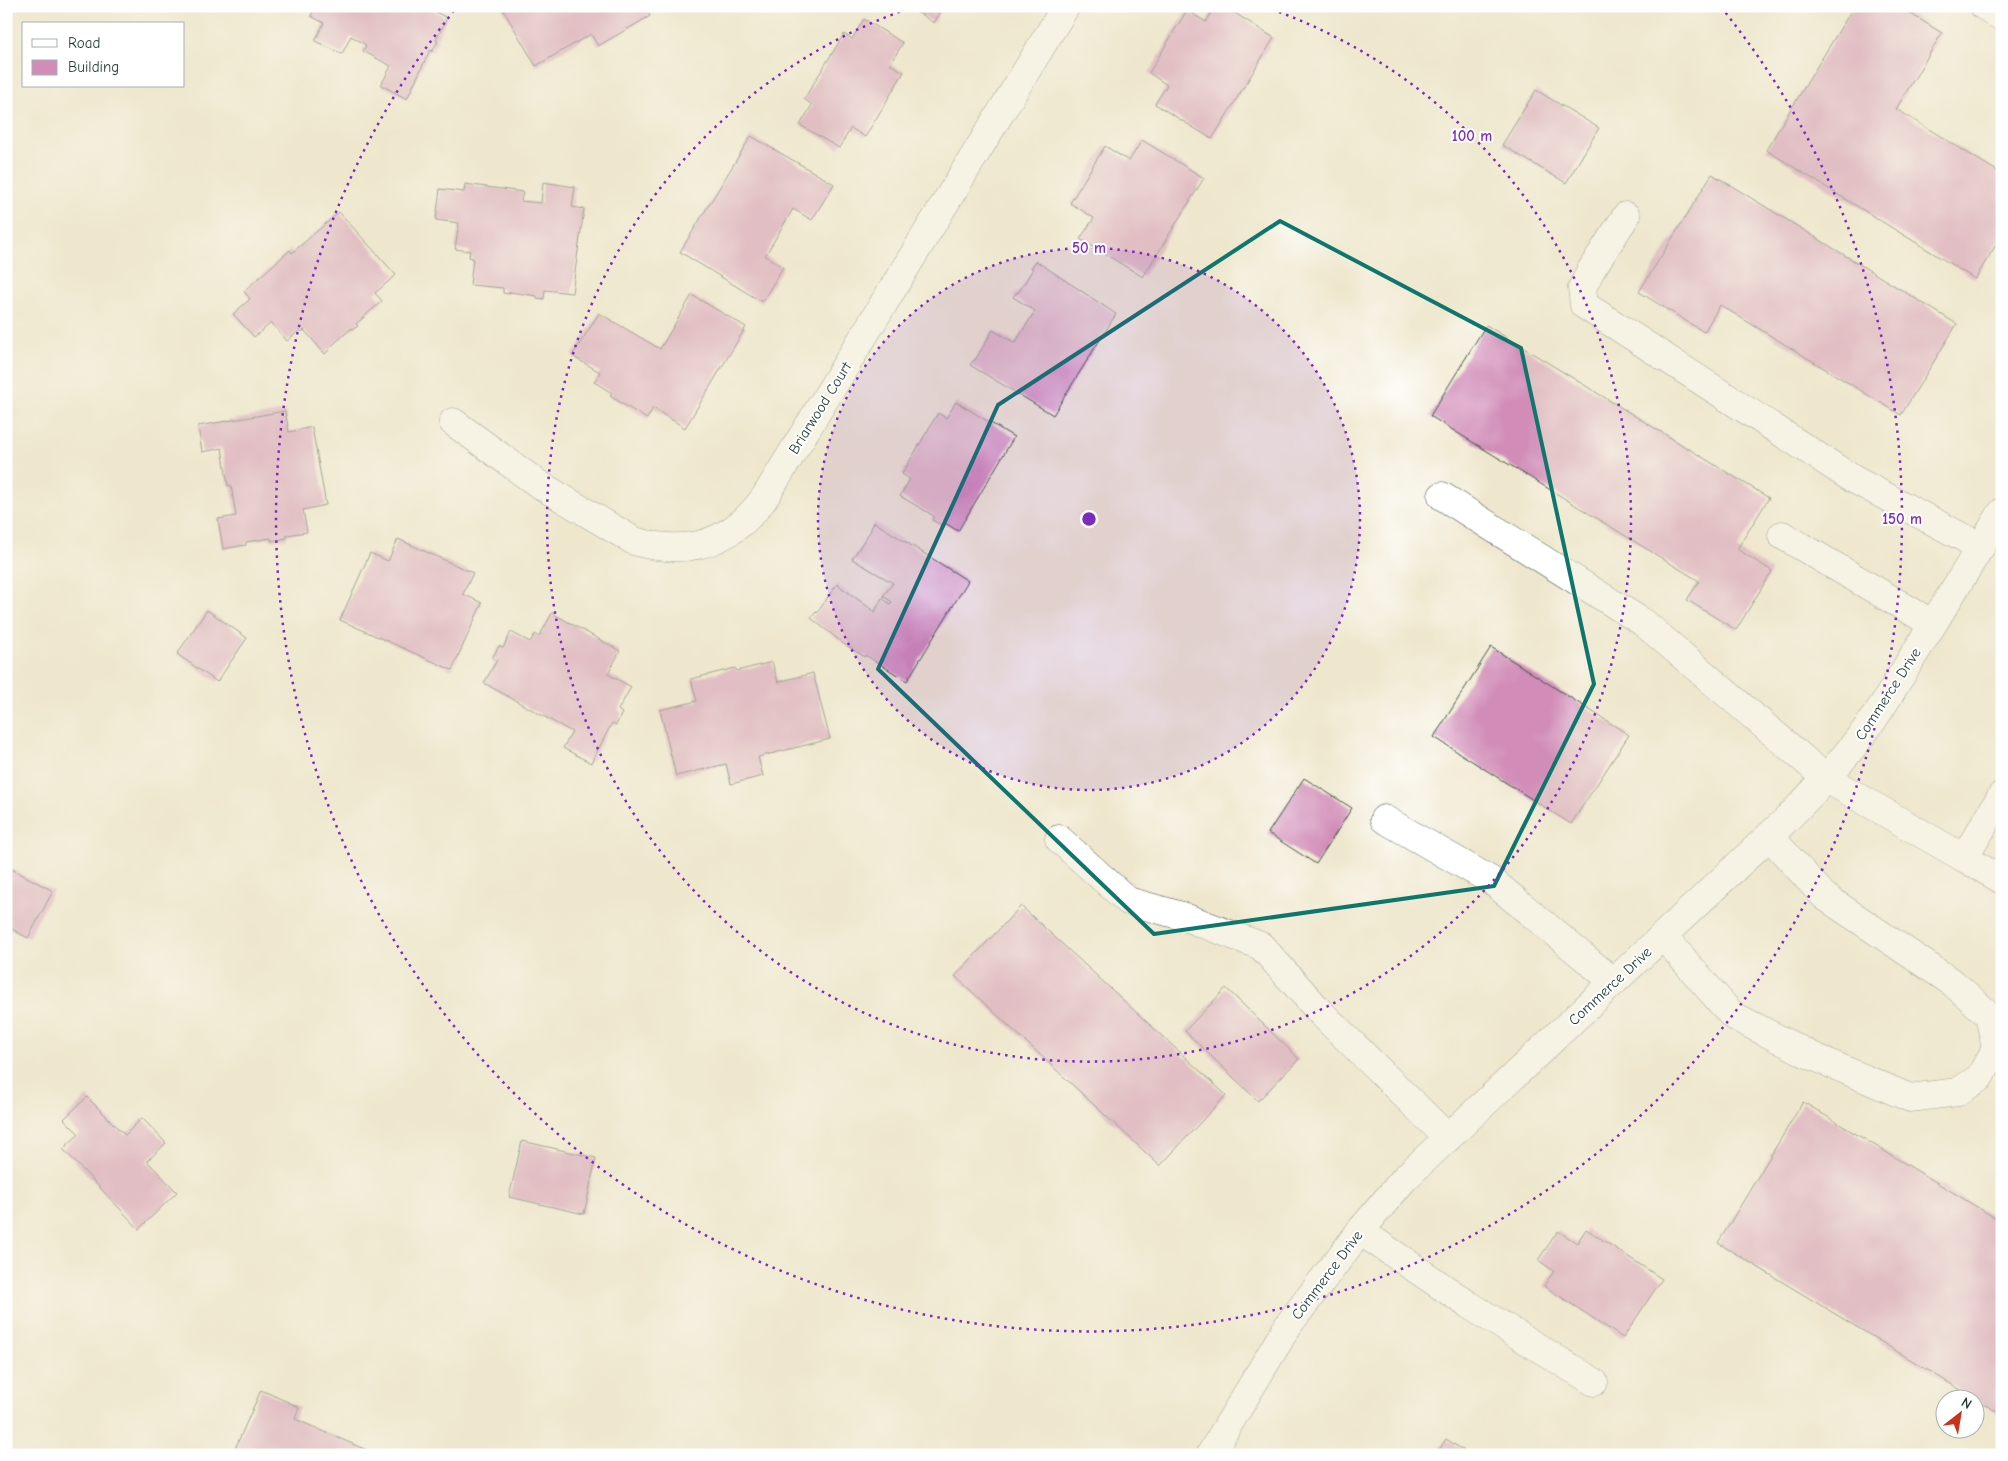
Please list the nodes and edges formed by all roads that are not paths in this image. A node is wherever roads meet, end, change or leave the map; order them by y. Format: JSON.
{"nodes":[{"id":1,"x":1066,"y":6,"type":"edge"},
{"id":2,"x":1984,"y":6,"type":"edge"},
{"id":3,"x":2002,"y":17,"type":"edge"},
{"id":4,"x":1626,"y":216,"type":"dead end"},
{"id":5,"x":453,"y":422,"type":"dead end"},
{"id":6,"x":1442,"y":496,"type":"dead end"},
{"id":7,"x":2002,"y":512,"type":"edge"},
{"id":8,"x":1782,"y":535,"type":"dead end"},
{"id":9,"x":1981,"y":547,"type":"junction"},
{"id":10,"x":1933,"y":624,"type":"junction"},
{"id":11,"x":1827,"y":779,"type":"junction"},
{"id":12,"x":2002,"y":795,"type":"edge"},
{"id":13,"x":1384,"y":819,"type":"dead end"},
{"id":14,"x":1769,"y":836,"type":"junction"},
{"id":15,"x":1059,"y":839,"type":"dead end"},
{"id":16,"x":1964,"y":858,"type":"junction"},
{"id":17,"x":2002,"y":880,"type":"edge"},
{"id":18,"x":1663,"y":936,"type":"junction"},
{"id":19,"x":1614,"y":982,"type":"junction"},
{"id":20,"x":1448,"y":1138,"type":"junction"},
{"id":21,"x":1360,"y":1231,"type":"junction"},
{"id":22,"x":1594,"y":1382,"type":"dead end"},
{"id":23,"x":1210,"y":1455,"type":"edge"}],
"edges":[{"from":1,"to":5,"type":"street","name":"Briarwood Court"},
{"from":2,"to":3,"type":"street"},
{"from":4,"to":9,"type":"street"},
{"from":6,"to":11,"type":"street"},
{"from":7,"to":9,"type":"street","name":"Commerce Drive"},
{"from":8,"to":10,"type":"street"},
{"from":9,"to":10,"type":"street","name":"Commerce Drive"},
{"from":10,"to":11,"type":"street","name":"Commerce Drive"},
{"from":11,"to":14,"type":"street","name":"Commerce Drive"},
{"from":11,"to":16,"type":"street"},
{"from":12,"to":16,"type":"street"},
{"from":13,"to":19,"type":"street"},
{"from":14,"to":18,"type":"street","name":"Commerce Drive"},
{"from":14,"to":18,"type":"street"},
{"from":15,"to":20,"type":"street"},
{"from":16,"to":17,"type":"street"},
{"from":18,"to":19,"type":"street","name":"Commerce Drive"},
{"from":19,"to":20,"type":"street","name":"Commerce Drive"},
{"from":20,"to":21,"type":"street","name":"Commerce Drive"},
{"from":21,"to":22,"type":"street"},
{"from":21,"to":23,"type":"street","name":"Commerce Drive"}]}
